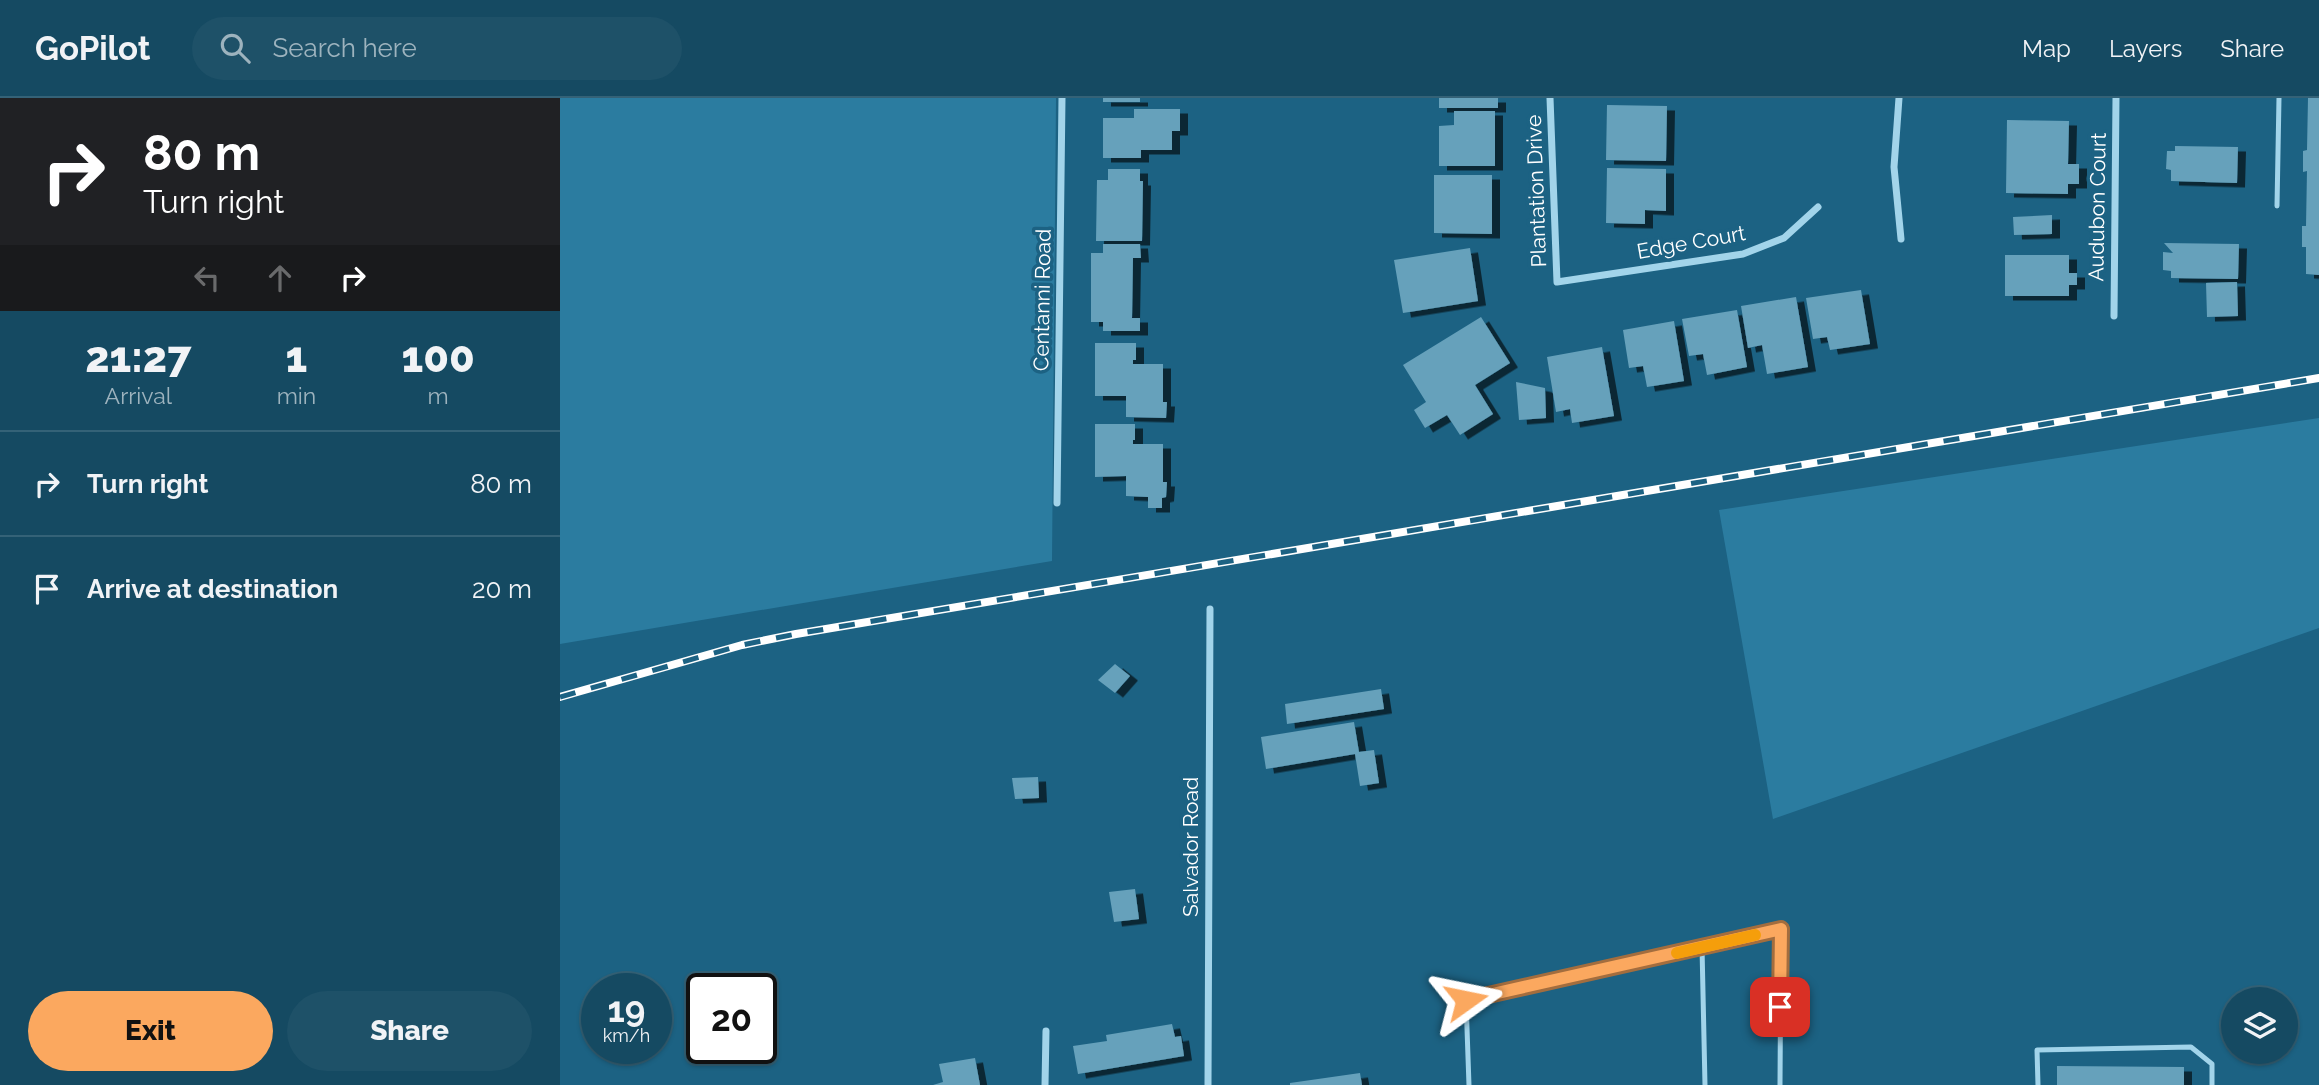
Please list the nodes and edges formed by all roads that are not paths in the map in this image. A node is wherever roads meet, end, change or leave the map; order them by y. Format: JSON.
{"nodes":[{"id":1,"x":1062,"y":98,"type":"edge"},
{"id":2,"x":1550,"y":98,"type":"edge"},
{"id":3,"x":1899,"y":98,"type":"edge"},
{"id":4,"x":2116,"y":98,"type":"edge"},
{"id":5,"x":2279,"y":98,"type":"edge"},
{"id":6,"x":2277,"y":206,"type":"dead end"},
{"id":7,"x":1818,"y":207,"type":"dead end"},
{"id":8,"x":1901,"y":239,"type":"dead end"},
{"id":9,"x":1557,"y":282,"type":"joint"},
{"id":10,"x":2113,"y":316,"type":"dead end"},
{"id":11,"x":1057,"y":503,"type":"dead end"},
{"id":12,"x":1210,"y":609,"type":"dead end"},
{"id":13,"x":1702,"y":947,"type":"junction"},
{"id":14,"x":1046,"y":1031,"type":"dead end"},
{"id":15,"x":1045,"y":1085,"type":"edge"},
{"id":16,"x":1208,"y":1085,"type":"edge"},
{"id":17,"x":1469,"y":1085,"type":"edge"},
{"id":18,"x":1705,"y":1085,"type":"edge"},
{"id":19,"x":1780,"y":1085,"type":"edge"},
{"id":20,"x":2038,"y":1085,"type":"edge"},
{"id":21,"x":2212,"y":1085,"type":"edge"}],
"edges":[{"from":1,"to":11,"type":"street","name":"Centanni Road"},
{"from":2,"to":9,"type":"street","name":"Plantation Drive"},
{"from":3,"to":8,"type":"street"},
{"from":4,"to":10,"type":"street","name":"Audubon Court"},
{"from":5,"to":6,"type":"lane"},
{"from":7,"to":9,"type":"street","name":"Edge Court"},
{"from":12,"to":16,"type":"street","name":"Salvador Road"},
{"from":13,"to":17,"type":"lane"},
{"from":13,"to":18,"type":"lane"},
{"from":13,"to":19,"type":"lane"},
{"from":14,"to":15,"type":"street"},
{"from":20,"to":21,"type":"lane"}]}
